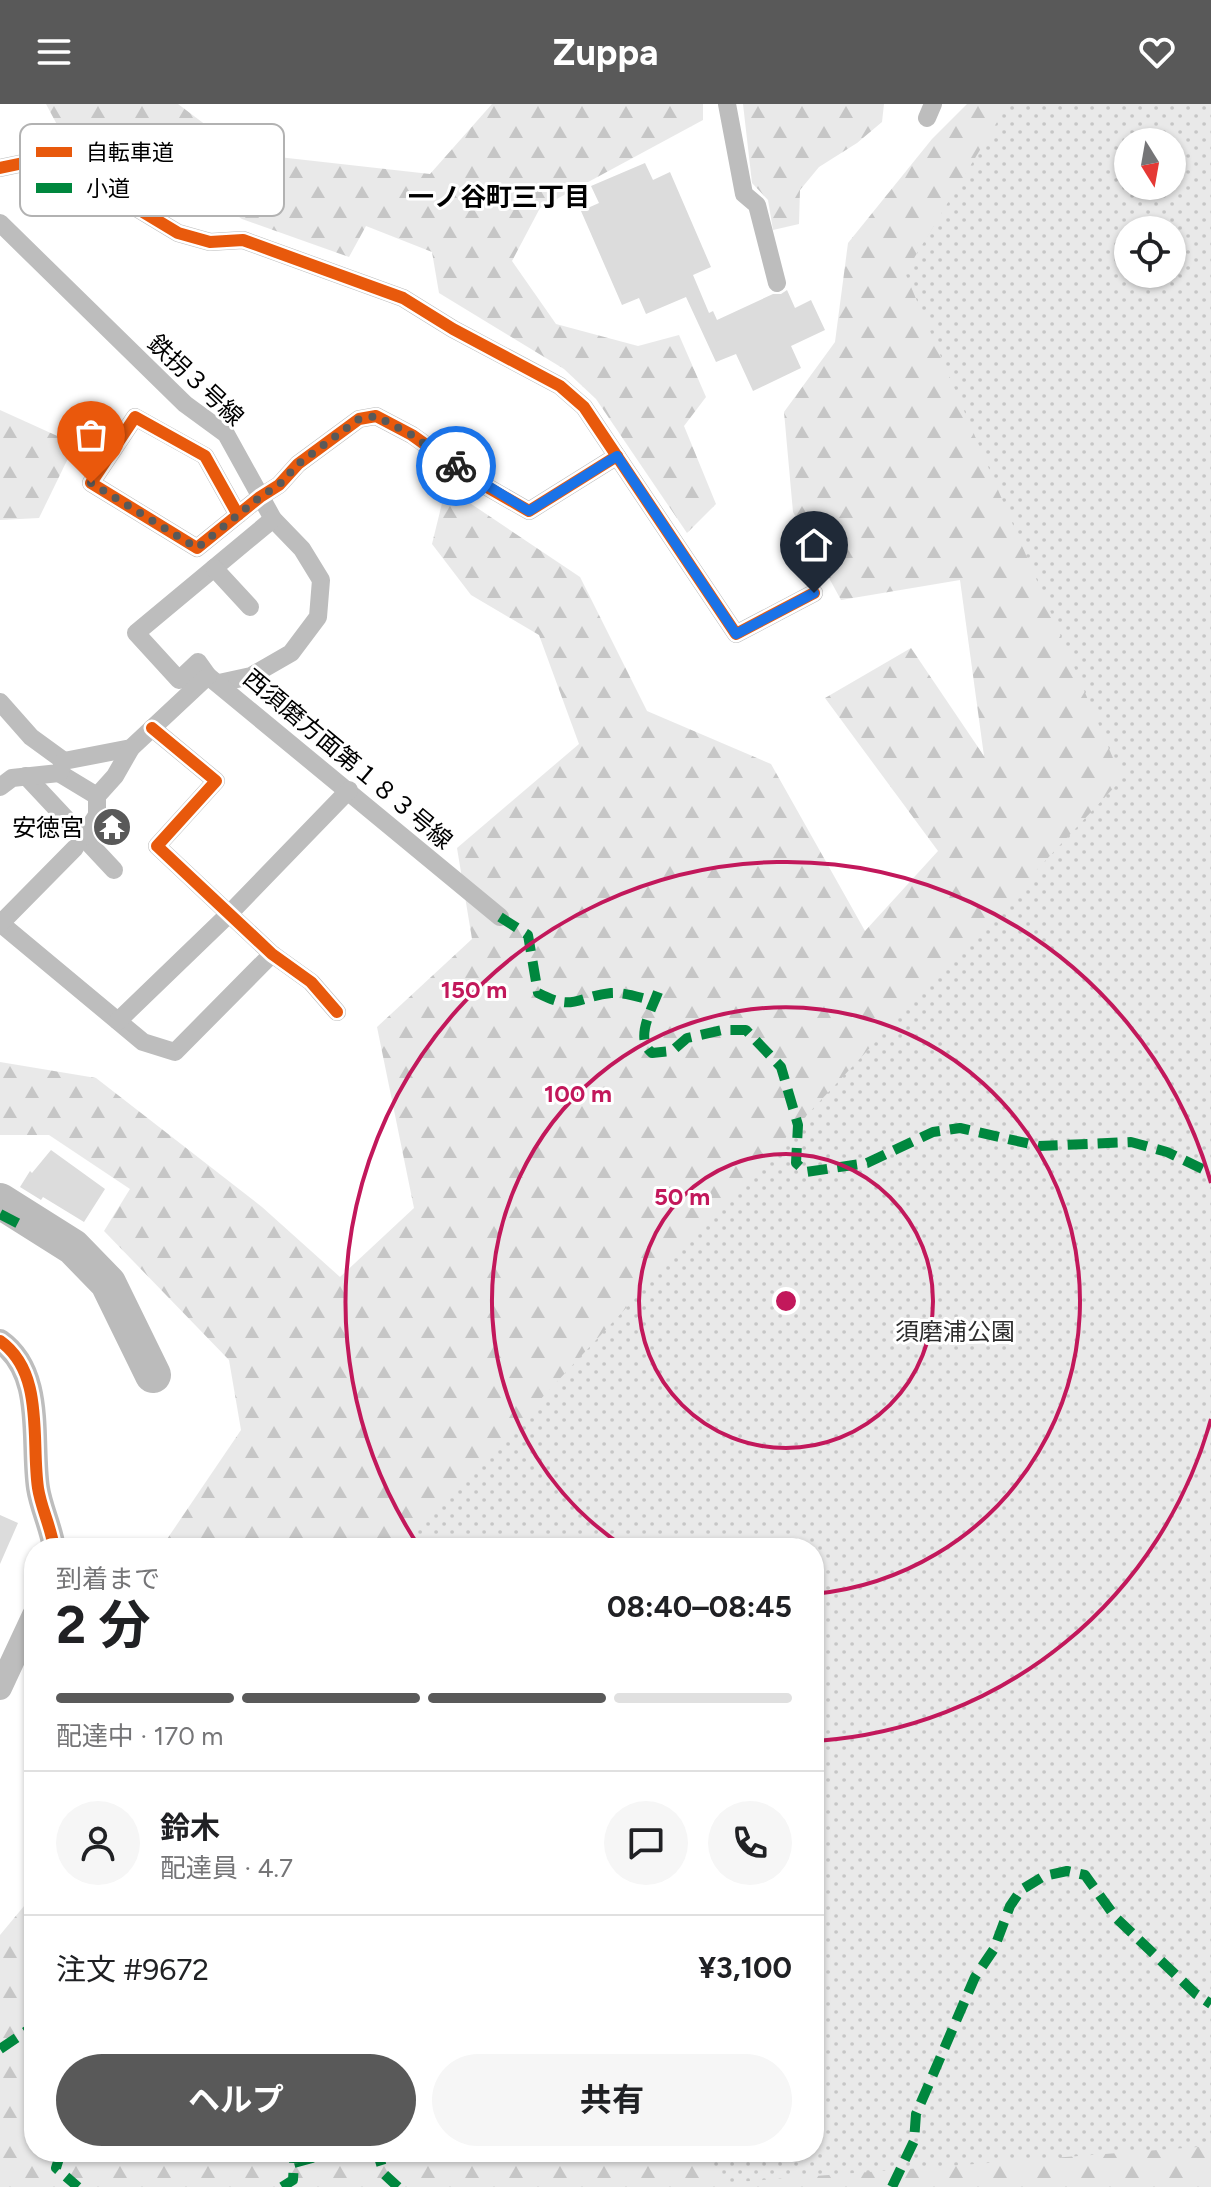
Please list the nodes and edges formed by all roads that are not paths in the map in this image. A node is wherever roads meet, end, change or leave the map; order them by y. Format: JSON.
{"nodes":[{"id":1,"x":727,"y":104,"type":"edge"},
{"id":2,"x":20,"y":164,"type":"edge"},
{"id":3,"x":0,"y":168,"type":"edge"},
{"id":4,"x":150,"y":216,"type":"edge"},
{"id":5,"x":0,"y":223,"type":"edge"},
{"id":6,"x":777,"y":283,"type":"dead end"},
{"id":7,"x":617,"y":456,"type":"junction"},
{"id":8,"x":260,"y":497,"type":"junction"},
{"id":9,"x":238,"y":515,"type":"junction"},
{"id":10,"x":273,"y":519,"type":"junction"},
{"id":11,"x":214,"y":568,"type":"junction"},
{"id":12,"x":814,"y":593,"type":"dead end"},
{"id":13,"x":250,"y":607,"type":"dead end"},
{"id":14,"x":214,"y":680,"type":"junction"},
{"id":15,"x":0,"y":702,"type":"edge"},
{"id":16,"x":152,"y":728,"type":"junction"},
{"id":17,"x":131,"y":748,"type":"junction"},
{"id":18,"x":61,"y":767,"type":"junction"},
{"id":19,"x":26,"y":776,"type":"junction"},
{"id":20,"x":0,"y":787,"type":"edge"},
{"id":21,"x":349,"y":790,"type":"junction"},
{"id":22,"x":97,"y":796,"type":"junction"},
{"id":23,"x":79,"y":843,"type":"junction"},
{"id":24,"x":114,"y":870,"type":"dead end"},
{"id":25,"x":229,"y":914,"type":"junction"},
{"id":26,"x":500,"y":917,"type":"dead end"},
{"id":27,"x":0,"y":923,"type":"edge"},
{"id":28,"x":272,"y":954,"type":"junction"},
{"id":29,"x":337,"y":1012,"type":"dead end"},
{"id":30,"x":118,"y":1021,"type":"junction"},
{"id":31,"x":0,"y":1341,"type":"edge"},
{"id":32,"x":51,"y":1538,"type":"edge"},
{"id":33,"x":24,"y":1636,"type":"edge"},
{"id":34,"x":0,"y":1688,"type":"edge"}],
"edges":[{"from":1,"to":6,"type":"street"},
{"from":2,"to":3,"type":"street"},
{"from":4,"to":7,"type":"street"},
{"from":5,"to":8,"type":"street","name":"鉄拐３号線"},
{"from":7,"to":8,"type":"street"},
{"from":7,"to":12,"type":"street"},
{"from":8,"to":9,"type":"street"},
{"from":8,"to":10,"type":"street","name":"鉄拐３号線"},
{"from":9,"to":9,"type":"street"},
{"from":10,"to":11,"type":"street"},
{"from":10,"to":14,"type":"street","name":"鉄拐３号線"},
{"from":11,"to":13,"type":"street"},
{"from":11,"to":14,"type":"street","name":"鉄拐３号線"},
{"from":14,"to":16,"type":"street","name":"西須磨方面第１８３号線"},
{"from":14,"to":21,"type":"street","name":"西須磨方面第１８３号線"},
{"from":15,"to":18,"type":"street"},
{"from":16,"to":17,"type":"street","name":"西須磨方面第１８３号線"},
{"from":16,"to":25,"type":"street"},
{"from":17,"to":18,"type":"street"},
{"from":17,"to":22,"type":"street","name":"西須磨方面第１８３号線"},
{"from":18,"to":19,"type":"street"},
{"from":18,"to":22,"type":"street"},
{"from":19,"to":20,"type":"street"},
{"from":19,"to":23,"type":"street"},
{"from":21,"to":25,"type":"street"},
{"from":21,"to":26,"type":"street","name":"西須磨方面第１８３号線"},
{"from":22,"to":23,"type":"street"},
{"from":23,"to":24,"type":"street"},
{"from":23,"to":27,"type":"street"},
{"from":25,"to":28,"type":"street"},
{"from":25,"to":30,"type":"street"},
{"from":27,"to":30,"type":"street"},
{"from":28,"to":29,"type":"street"},
{"from":28,"to":30,"type":"street"},
{"from":31,"to":32,"type":"street"},
{"from":33,"to":34,"type":"street"}]}
